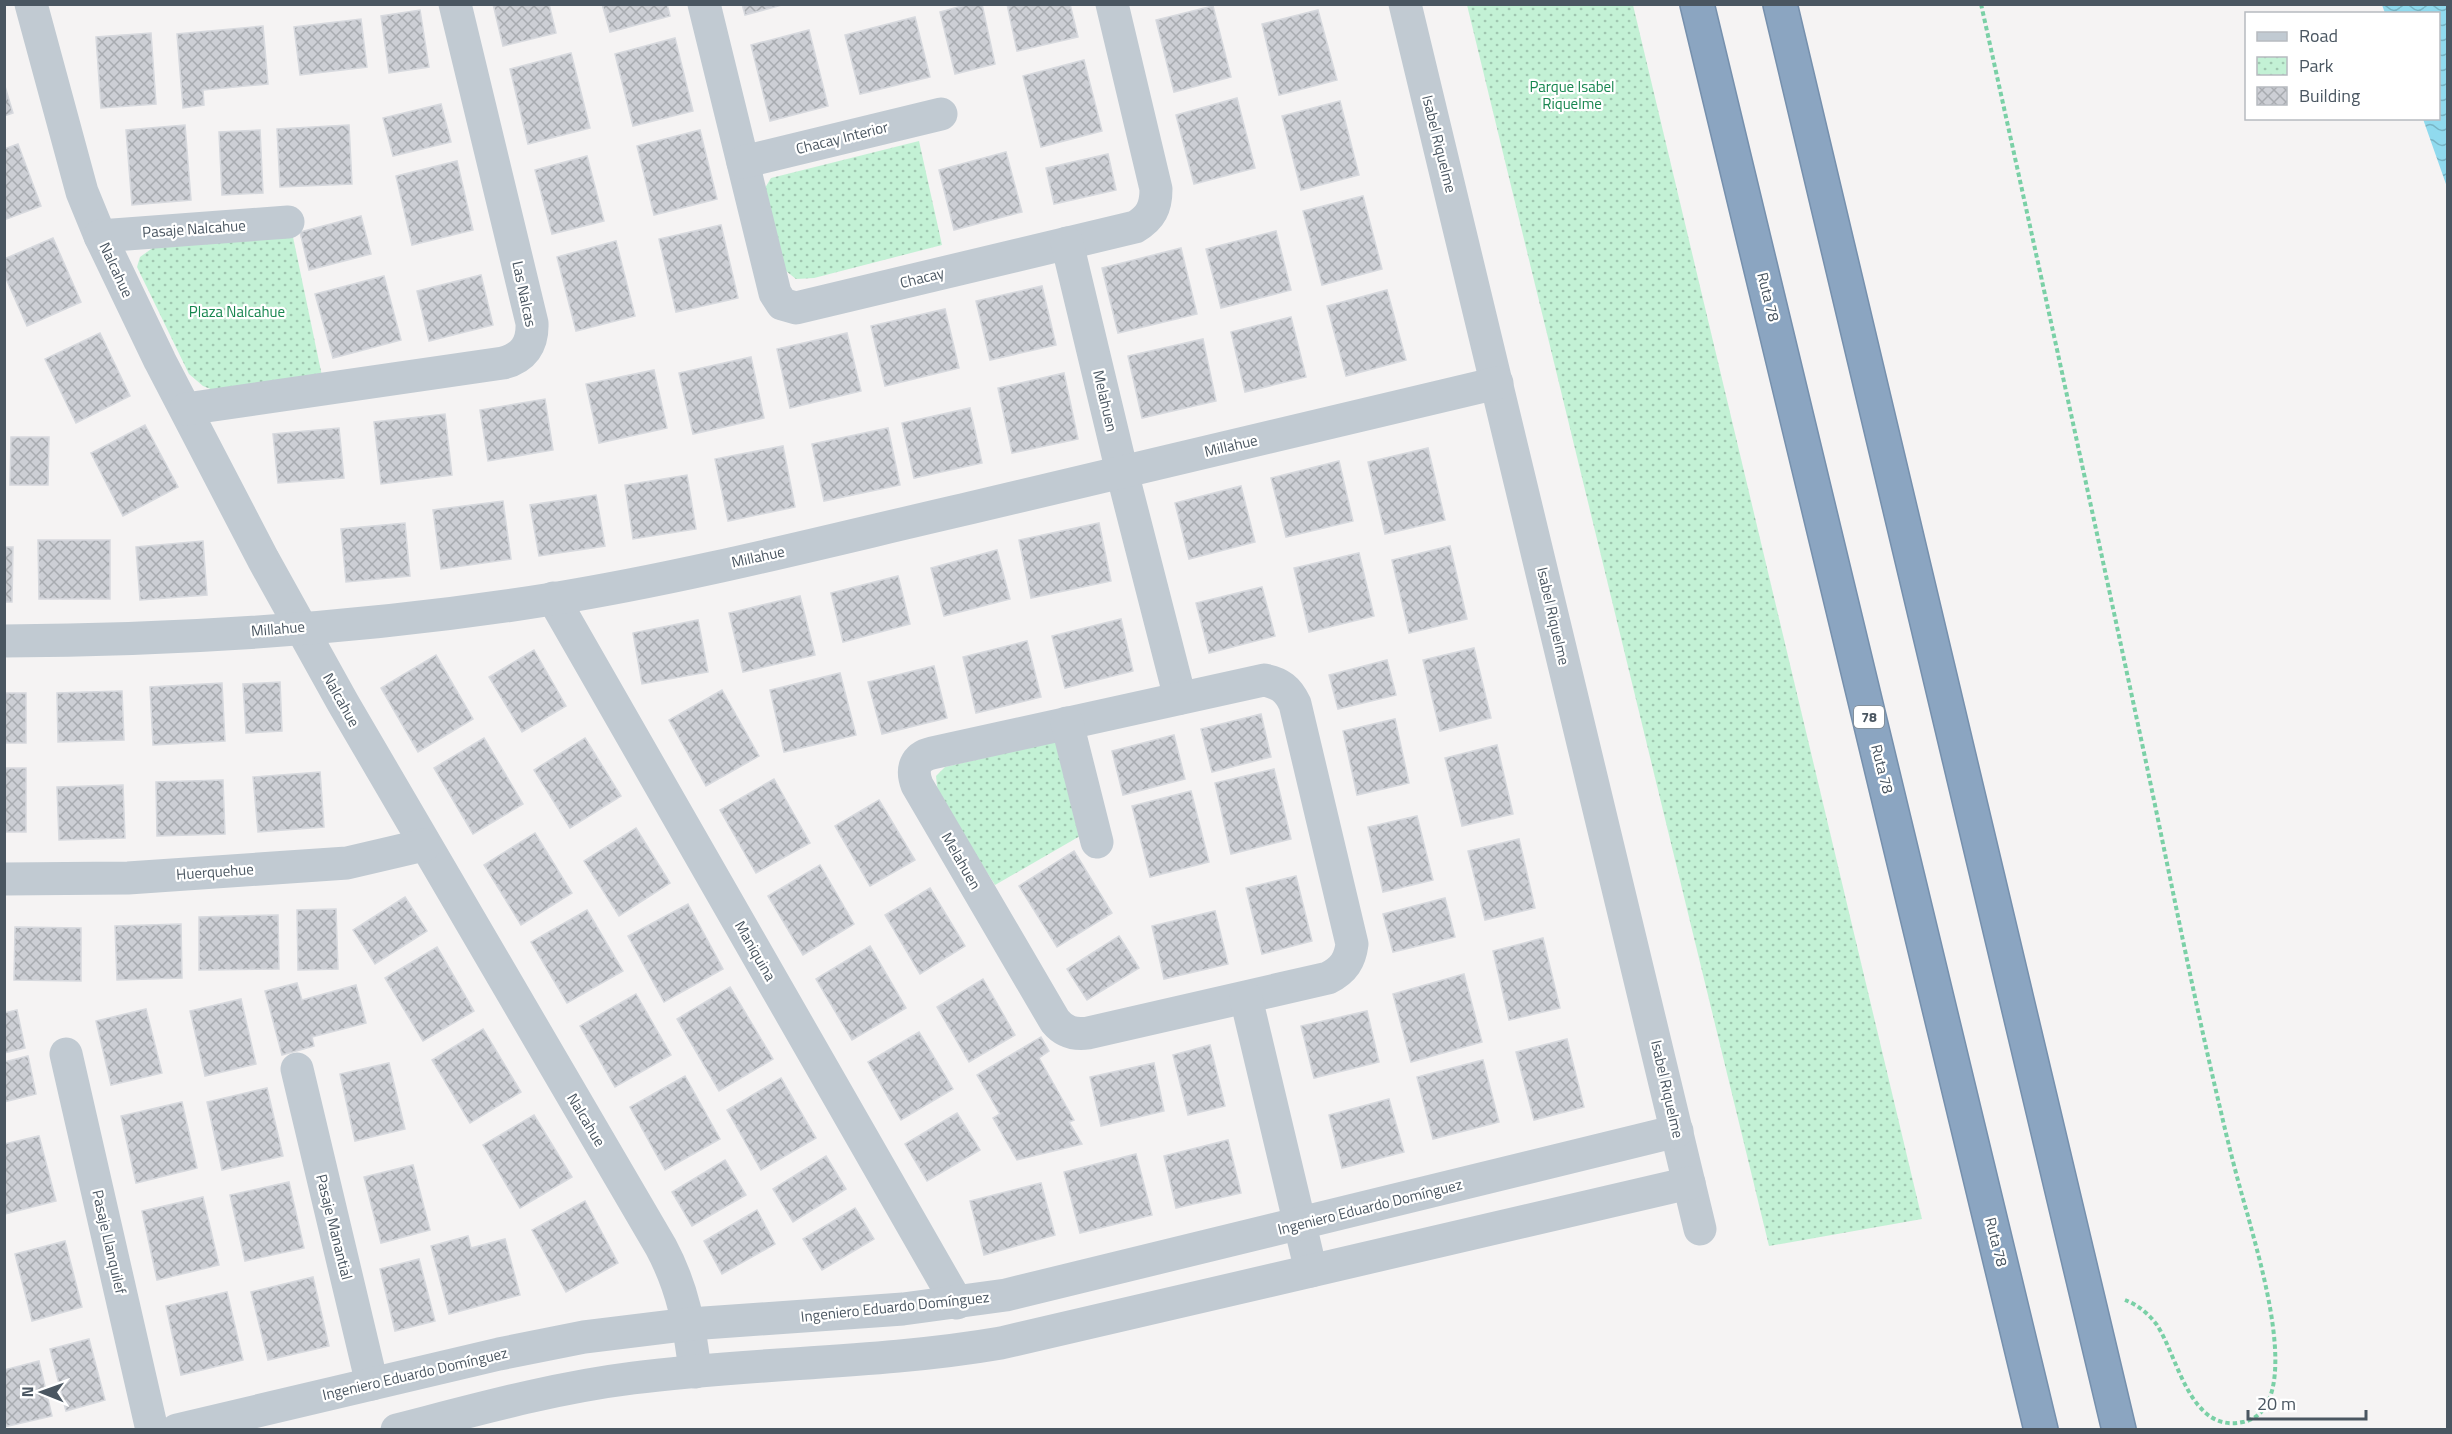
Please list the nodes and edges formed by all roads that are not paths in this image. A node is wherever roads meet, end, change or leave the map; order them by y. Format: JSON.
{"nodes":[{"id":1,"x":455,"y":4,"type":"edge"},
{"id":2,"x":704,"y":4,"type":"edge"},
{"id":3,"x":1112,"y":4,"type":"edge"},
{"id":4,"x":1405,"y":4,"type":"edge"},
{"id":5,"x":1697,"y":4,"type":"edge"},
{"id":6,"x":1780,"y":4,"type":"edge"},
{"id":7,"x":40,"y":5,"type":"edge"},
{"id":8,"x":941,"y":114,"type":"dead end"},
{"id":9,"x":743,"y":162,"type":"junction"},
{"id":10,"x":288,"y":222,"type":"dead end"},
{"id":11,"x":100,"y":236,"type":"junction"},
{"id":12,"x":1067,"y":243,"type":"junction"},
{"id":13,"x":1497,"y":383,"type":"junction"},
{"id":14,"x":186,"y":409,"type":"junction"},
{"id":15,"x":1122,"y":472,"type":"junction"},
{"id":16,"x":553,"y":598,"type":"junction"},
{"id":17,"x":301,"y":628,"type":"junction"},
{"id":18,"x":4,"y":641,"type":"edge"},
{"id":19,"x":1180,"y":698,"type":"junction"},
{"id":20,"x":1067,"y":723,"type":"junction"},
{"id":21,"x":1097,"y":842,"type":"dead end"},
{"id":22,"x":424,"y":845,"type":"junction"},
{"id":23,"x":4,"y":879,"type":"edge"},
{"id":24,"x":1246,"y":998,"type":"junction"},
{"id":25,"x":66,"y":1054,"type":"dead end"},
{"id":26,"x":297,"y":1069,"type":"dead end"},
{"id":27,"x":1677,"y":1131,"type":"junction"},
{"id":28,"x":1689,"y":1183,"type":"junction"},
{"id":29,"x":1300,"y":1225,"type":"junction"},
{"id":30,"x":1700,"y":1228,"type":"dead end"},
{"id":31,"x":1311,"y":1271,"type":"junction"},
{"id":32,"x":957,"y":1303,"type":"junction"},
{"id":33,"x":690,"y":1324,"type":"junction"},
{"id":34,"x":695,"y":1372,"type":"junction"},
{"id":35,"x":372,"y":1384,"type":"junction"},
{"id":36,"x":152,"y":1430,"type":"edge"},
{"id":37,"x":177,"y":1430,"type":"edge"},
{"id":38,"x":397,"y":1430,"type":"edge"},
{"id":39,"x":2041,"y":1430,"type":"edge"},
{"id":40,"x":2119,"y":1430,"type":"edge"}],
"edges":[{"from":1,"to":14,"type":"street","name":"Las Nalcas"},
{"from":2,"to":9,"type":"street","name":"Chacay"},
{"from":3,"to":12,"type":"street","name":"Chacay"},
{"from":4,"to":13,"type":"street","name":"Isabel Riquelme"},
{"from":5,"to":39,"type":"highway","name":"Ruta 78","number":"78"},
{"from":6,"to":40,"type":"highway"},
{"from":7,"to":11,"type":"street","name":"Nalcahue"},
{"from":8,"to":9,"type":"street","name":"Chacay Interior"},
{"from":9,"to":12,"type":"street","name":"Chacay"},
{"from":10,"to":11,"type":"street","name":"Pasaje Nalcahue"},
{"from":11,"to":14,"type":"street","name":"Nalcahue"},
{"from":12,"to":15,"type":"street","name":"Melahuen"},
{"from":13,"to":15,"type":"street","name":"Millahue"},
{"from":13,"to":27,"type":"street","name":"Isabel Riquelme"},
{"from":14,"to":17,"type":"street","name":"Nalcahue"},
{"from":15,"to":16,"type":"street","name":"Millahue"},
{"from":15,"to":19,"type":"street","name":"Melahuen"},
{"from":16,"to":17,"type":"street","name":"Millahue"},
{"from":16,"to":32,"type":"street","name":"Maniquina"},
{"from":17,"to":18,"type":"street","name":"Millahue"},
{"from":17,"to":22,"type":"street","name":"Nalcahue"},
{"from":19,"to":20,"type":"street","name":"Melahuen"},
{"from":19,"to":24,"type":"street","name":"Melahuen"},
{"from":20,"to":21,"type":"street"},
{"from":20,"to":24,"type":"street","name":"Melahuen"},
{"from":22,"to":23,"type":"street","name":"Huerquehue"},
{"from":22,"to":33,"type":"street","name":"Nalcahue"},
{"from":24,"to":29,"type":"street"},
{"from":25,"to":36,"type":"street","name":"Pasaje Llanquilef"},
{"from":26,"to":35,"type":"street","name":"Pasaje Manantial"},
{"from":27,"to":28,"type":"street","name":"Isabel Riquelme"},
{"from":27,"to":29,"type":"street","name":"Ingeniero Eduardo Domínguez"},
{"from":28,"to":30,"type":"street","name":"Isabel Riquelme"},
{"from":28,"to":31,"type":"street"},
{"from":29,"to":31,"type":"street"},
{"from":29,"to":32,"type":"street","name":"Ingeniero Eduardo Domínguez"},
{"from":31,"to":34,"type":"street"},
{"from":32,"to":33,"type":"street","name":"Ingeniero Eduardo Domínguez"},
{"from":33,"to":34,"type":"street","name":"Nalcahue"},
{"from":33,"to":35,"type":"street","name":"Ingeniero Eduardo Domínguez"},
{"from":34,"to":38,"type":"street"},
{"from":35,"to":37,"type":"street","name":"Ingeniero Eduardo Domínguez"}]}
